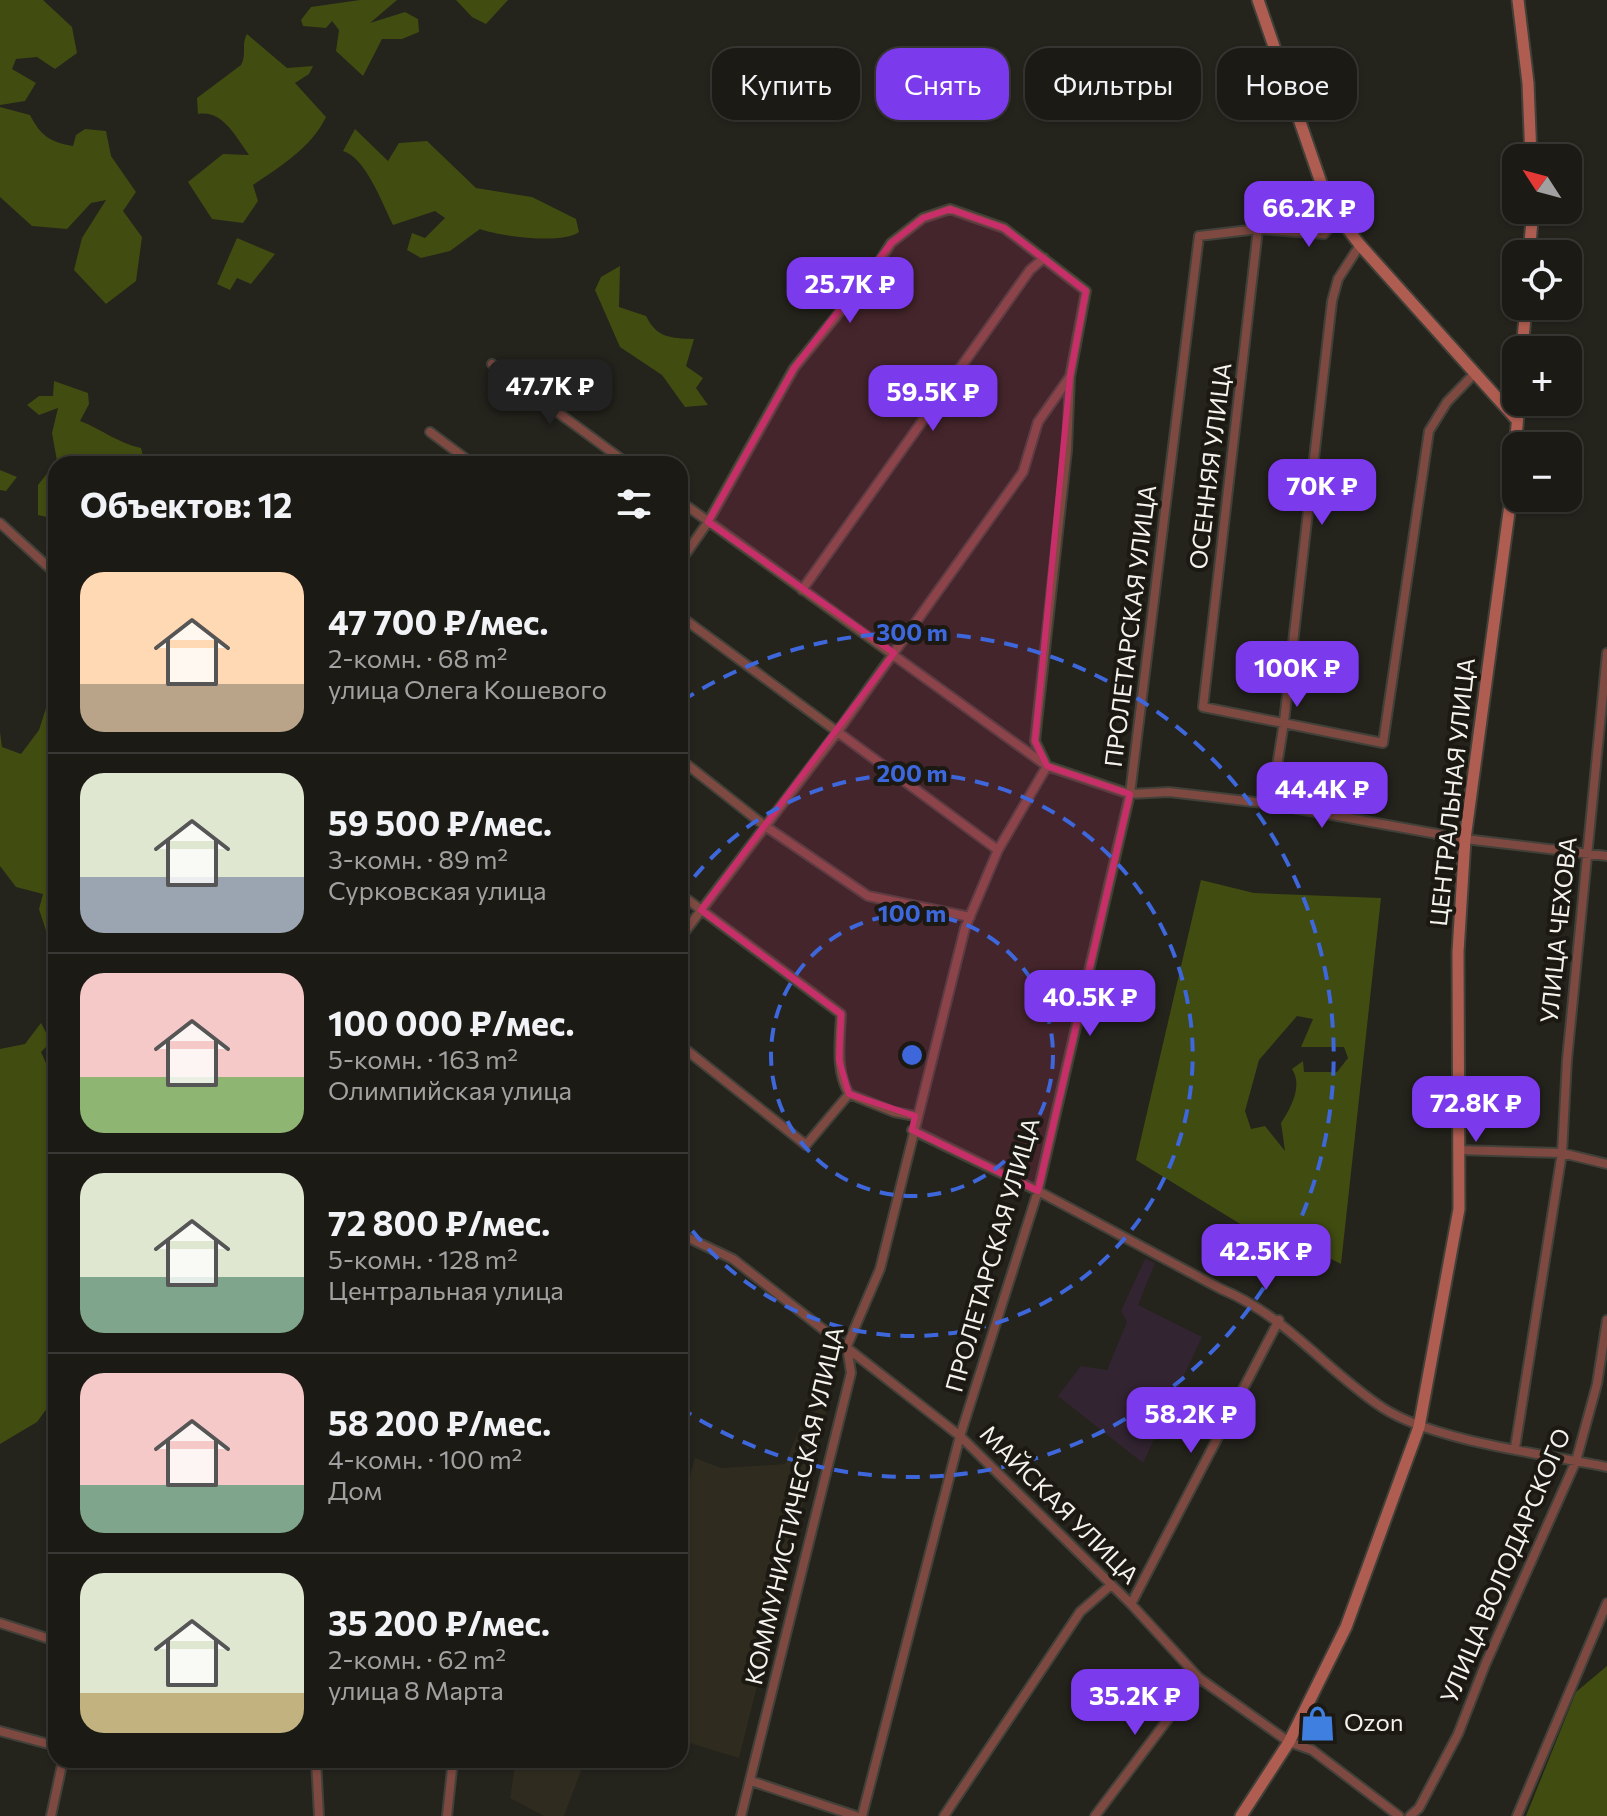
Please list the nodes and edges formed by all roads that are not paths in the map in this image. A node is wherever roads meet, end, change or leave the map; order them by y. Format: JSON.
{"nodes":[{"id":1,"x":1258,"y":0,"type":"edge"},
{"id":2,"x":1518,"y":0,"type":"edge"},
{"id":3,"x":1530,"y":144,"type":"edge"},
{"id":4,"x":1339,"y":215,"type":"junction"},
{"id":5,"x":1258,"y":229,"type":"junction"},
{"id":6,"x":1360,"y":245,"type":"junction"},
{"id":7,"x":1044,"y":258,"type":"junction"},
{"id":8,"x":492,"y":364,"type":"dead end"},
{"id":9,"x":1475,"y":373,"type":"junction"},
{"id":10,"x":1070,"y":377,"type":"junction"},
{"id":11,"x":1517,"y":416,"type":"edge"},
{"id":12,"x":1517,"y":420,"type":"junction"},
{"id":13,"x":430,"y":432,"type":"dead end"},
{"id":14,"x":462,"y":456,"type":"edge"},
{"id":15,"x":617,"y":456,"type":"edge"},
{"id":16,"x":688,"y":507,"type":"edge"},
{"id":17,"x":708,"y":522,"type":"junction"},
{"id":18,"x":0,"y":523,"type":"edge"},
{"id":19,"x":688,"y":551,"type":"edge"},
{"id":20,"x":48,"y":567,"type":"edge"},
{"id":21,"x":802,"y":590,"type":"junction"},
{"id":22,"x":688,"y":622,"type":"edge"},
{"id":23,"x":894,"y":653,"type":"junction"},
{"id":24,"x":1607,"y":653,"type":"edge"},
{"id":25,"x":1284,"y":722,"type":"junction"},
{"id":26,"x":838,"y":731,"type":"junction"},
{"id":27,"x":688,"y":765,"type":"edge"},
{"id":28,"x":1047,"y":766,"type":"junction"},
{"id":29,"x":1130,"y":794,"type":"junction"},
{"id":30,"x":1271,"y":804,"type":"junction"},
{"id":31,"x":765,"y":826,"type":"junction"},
{"id":32,"x":1465,"y":839,"type":"junction"},
{"id":33,"x":998,"y":850,"type":"junction"},
{"id":34,"x":1587,"y":855,"type":"junction"},
{"id":35,"x":1607,"y":856,"type":"edge"},
{"id":36,"x":688,"y":900,"type":"edge"},
{"id":37,"x":701,"y":910,"type":"junction"},
{"id":38,"x":970,"y":917,"type":"junction"},
{"id":39,"x":688,"y":927,"type":"edge"},
{"id":40,"x":688,"y":1051,"type":"edge"},
{"id":41,"x":849,"y":1094,"type":"junction"},
{"id":42,"x":915,"y":1116,"type":"junction"},
{"id":43,"x":912,"y":1130,"type":"junction"},
{"id":44,"x":1459,"y":1150,"type":"junction"},
{"id":45,"x":1562,"y":1153,"type":"junction"},
{"id":46,"x":1607,"y":1164,"type":"edge"},
{"id":47,"x":1038,"y":1191,"type":"junction"},
{"id":48,"x":688,"y":1238,"type":"edge"},
{"id":49,"x":1279,"y":1320,"type":"junction"},
{"id":50,"x":1607,"y":1320,"type":"edge"},
{"id":51,"x":847,"y":1346,"type":"junction"},
{"id":52,"x":1419,"y":1427,"type":"junction"},
{"id":53,"x":960,"y":1436,"type":"junction"},
{"id":54,"x":1515,"y":1448,"type":"junction"},
{"id":55,"x":1576,"y":1461,"type":"junction"},
{"id":56,"x":1607,"y":1467,"type":"edge"},
{"id":57,"x":1111,"y":1585,"type":"junction"},
{"id":58,"x":1607,"y":1603,"type":"edge"},
{"id":59,"x":1131,"y":1604,"type":"junction"},
{"id":60,"x":0,"y":1623,"type":"edge"},
{"id":61,"x":48,"y":1638,"type":"edge"},
{"id":62,"x":1199,"y":1678,"type":"junction"},
{"id":63,"x":0,"y":1731,"type":"edge"},
{"id":64,"x":1289,"y":1742,"type":"junction"},
{"id":65,"x":48,"y":1744,"type":"edge"},
{"id":66,"x":61,"y":1768,"type":"edge"},
{"id":67,"x":316,"y":1768,"type":"edge"},
{"id":68,"x":452,"y":1768,"type":"edge"},
{"id":69,"x":751,"y":1781,"type":"junction"},
{"id":70,"x":51,"y":1816,"type":"edge"},
{"id":71,"x":319,"y":1816,"type":"edge"},
{"id":72,"x":447,"y":1816,"type":"edge"},
{"id":73,"x":741,"y":1816,"type":"edge"},
{"id":74,"x":859,"y":1816,"type":"edge"},
{"id":75,"x":944,"y":1816,"type":"edge"},
{"id":76,"x":1095,"y":1816,"type":"edge"},
{"id":77,"x":1241,"y":1816,"type":"edge"},
{"id":78,"x":1399,"y":1816,"type":"edge"},
{"id":79,"x":1410,"y":1816,"type":"edge"},
{"id":80,"x":1517,"y":1816,"type":"edge"}],
"edges":[{"from":1,"to":4,"type":"main road"},
{"from":2,"to":3,"type":"main road"},
{"from":4,"to":5,"type":"street"},
{"from":4,"to":6,"type":"main road"},
{"from":5,"to":25,"type":"street","name":"ОСЕННЯЯ УЛИЦА"},
{"from":5,"to":29,"type":"street","name":"ПРОЛЕТАРСКАЯ УЛИЦА"},
{"from":6,"to":9,"type":"main road"},
{"from":6,"to":25,"type":"street"},
{"from":7,"to":10,"type":"street"},
{"from":7,"to":17,"type":"street"},
{"from":7,"to":21,"type":"street"},
{"from":8,"to":15,"type":"street"},
{"from":9,"to":12,"type":"main road"},
{"from":9,"to":25,"type":"street"},
{"from":10,"to":23,"type":"street"},
{"from":10,"to":28,"type":"street"},
{"from":11,"to":12,"type":"main road","name":"ЦЕНТРАЛЬНАЯ УЛИЦА"},
{"from":12,"to":32,"type":"main road","name":"ЦЕНТРАЛЬНАЯ УЛИЦА"},
{"from":13,"to":14,"type":"street"},
{"from":16,"to":17,"type":"street"},
{"from":17,"to":19,"type":"street"},
{"from":17,"to":21,"type":"street"},
{"from":18,"to":20,"type":"street"},
{"from":21,"to":23,"type":"street"},
{"from":22,"to":26,"type":"street"},
{"from":23,"to":26,"type":"street"},
{"from":23,"to":28,"type":"street"},
{"from":24,"to":34,"type":"street","name":"УЛИЦА ЧЕХОВА"},
{"from":25,"to":30,"type":"street"},
{"from":26,"to":31,"type":"street"},
{"from":26,"to":33,"type":"street"},
{"from":27,"to":31,"type":"street"},
{"from":28,"to":29,"type":"street"},
{"from":28,"to":33,"type":"street","name":"КОММУНИСТИЧЕСКАЯ УЛИЦА"},
{"from":29,"to":30,"type":"street"},
{"from":29,"to":47,"type":"street","name":"ПРОЛЕТАРСКАЯ УЛИЦА"},
{"from":30,"to":32,"type":"street"},
{"from":31,"to":37,"type":"street"},
{"from":31,"to":38,"type":"street"},
{"from":32,"to":34,"type":"street"},
{"from":32,"to":44,"type":"main road","name":"ЦЕНТРАЛЬНАЯ УЛИЦА"},
{"from":33,"to":38,"type":"street","name":"КОММУНИСТИЧЕСКАЯ УЛИЦА"},
{"from":34,"to":35,"type":"street"},
{"from":34,"to":45,"type":"street","name":"УЛИЦА ЧЕХОВА"},
{"from":36,"to":37,"type":"street"},
{"from":37,"to":39,"type":"street"},
{"from":37,"to":41,"type":"street"},
{"from":38,"to":42,"type":"street","name":"КОММУНИСТИЧЕСКАЯ УЛИЦА"},
{"from":40,"to":41,"type":"street"},
{"from":41,"to":42,"type":"street"},
{"from":42,"to":43,"type":"street","name":"КОММУНИСТИЧЕСКАЯ УЛИЦА"},
{"from":43,"to":47,"type":"street"},
{"from":43,"to":51,"type":"street","name":"КОММУНИСТИЧЕСКАЯ УЛИЦА"},
{"from":44,"to":45,"type":"street"},
{"from":44,"to":52,"type":"main road","name":"ЦЕНТРАЛЬНАЯ УЛИЦА"},
{"from":45,"to":46,"type":"street"},
{"from":45,"to":54,"type":"street","name":"УЛИЦА ЧЕХОВА"},
{"from":47,"to":49,"type":"street"},
{"from":47,"to":53,"type":"street","name":"ПРОЛЕТАРСКАЯ УЛИЦА"},
{"from":48,"to":51,"type":"street","name":"МАЙСКАЯ УЛИЦА"},
{"from":49,"to":52,"type":"street"},
{"from":49,"to":59,"type":"street"},
{"from":50,"to":55,"type":"street","name":"УЛИЦА ВОЛОДАРСКОГО"},
{"from":51,"to":53,"type":"street","name":"МАЙСКАЯ УЛИЦА"},
{"from":51,"to":69,"type":"street","name":"КОММУНИСТИЧЕСКАЯ УЛИЦА"},
{"from":52,"to":54,"type":"street"},
{"from":52,"to":64,"type":"main road","name":"ЦЕНТРАЛЬНАЯ УЛИЦА"},
{"from":53,"to":57,"type":"street","name":"МАЙСКАЯ УЛИЦА"},
{"from":53,"to":74,"type":"street","name":"ПРОЛЕТАРСКАЯ УЛИЦА"},
{"from":54,"to":55,"type":"street"},
{"from":55,"to":56,"type":"street"},
{"from":55,"to":79,"type":"street","name":"УЛИЦА ВОЛОДАРСКОГО"},
{"from":57,"to":59,"type":"street","name":"МАЙСКАЯ УЛИЦА"},
{"from":57,"to":75,"type":"street"},
{"from":58,"to":80,"type":"street"},
{"from":59,"to":62,"type":"street","name":"МАЙСКАЯ УЛИЦА"},
{"from":60,"to":61,"type":"street"},
{"from":62,"to":64,"type":"street","name":"МАЙСКАЯ УЛИЦА"},
{"from":62,"to":76,"type":"street"},
{"from":63,"to":65,"type":"street"},
{"from":64,"to":77,"type":"main road","name":"ЦЕНТРАЛЬНАЯ УЛИЦА"},
{"from":64,"to":78,"type":"street","name":"МАЙСКАЯ УЛИЦА"},
{"from":66,"to":70,"type":"street"},
{"from":67,"to":71,"type":"street"},
{"from":68,"to":72,"type":"street"},
{"from":69,"to":73,"type":"street","name":"КОММУНИСТИЧЕСКАЯ УЛИЦА"},
{"from":69,"to":74,"type":"street"}]}
